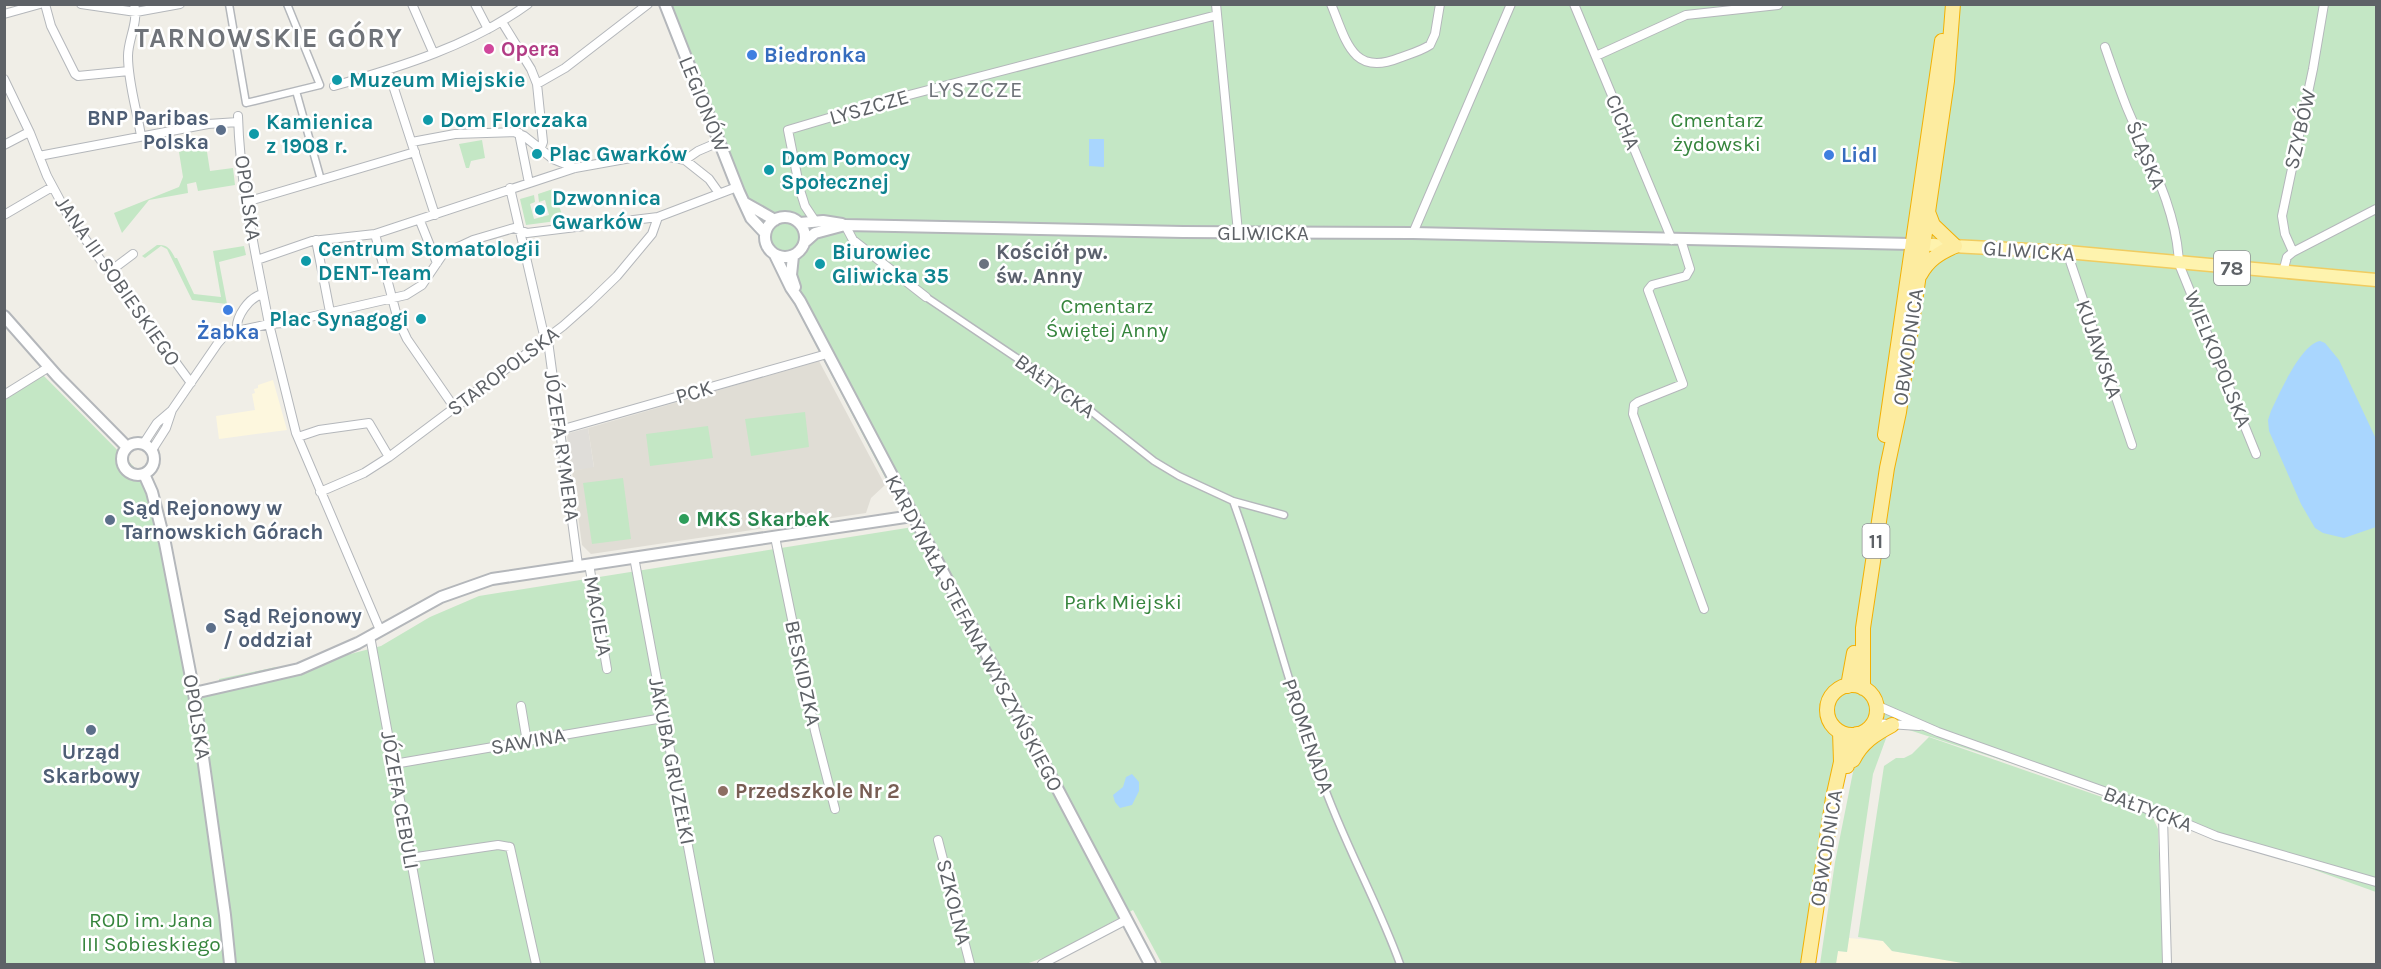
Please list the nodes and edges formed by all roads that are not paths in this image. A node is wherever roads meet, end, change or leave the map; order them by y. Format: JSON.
{"nodes":[{"id":1,"x":40,"y":4,"type":"edge"},
{"id":2,"x":45,"y":4,"type":"edge"},
{"id":3,"x":81,"y":4,"type":"edge"},
{"id":4,"x":180,"y":4,"type":"edge"},
{"id":5,"x":229,"y":4,"type":"edge"},
{"id":6,"x":287,"y":4,"type":"edge"},
{"id":7,"x":412,"y":4,"type":"edge"},
{"id":8,"x":475,"y":4,"type":"edge"},
{"id":9,"x":528,"y":4,"type":"edge"},
{"id":10,"x":648,"y":4,"type":"edge"},
{"id":11,"x":665,"y":4,"type":"edge"},
{"id":12,"x":1216,"y":4,"type":"edge"},
{"id":13,"x":1331,"y":4,"type":"edge"},
{"id":14,"x":1440,"y":4,"type":"edge"},
{"id":15,"x":1511,"y":4,"type":"edge"},
{"id":16,"x":1574,"y":4,"type":"edge"},
{"id":17,"x":1947,"y":4,"type":"edge"},
{"id":18,"x":1953,"y":4,"type":"edge"},
{"id":19,"x":2324,"y":4,"type":"edge"},
{"id":20,"x":1778,"y":5,"type":"edge"},
{"id":21,"x":135,"y":8,"type":"edge"},
{"id":22,"x":4,"y":14,"type":"edge"},
{"id":23,"x":1217,"y":15,"type":"junction"},
{"id":24,"x":502,"y":22,"type":"junction"},
{"id":25,"x":488,"y":29,"type":"junction"},
{"id":26,"x":2105,"y":47,"type":"dead end"},
{"id":27,"x":433,"y":52,"type":"junction"},
{"id":28,"x":1596,"y":56,"type":"junction"},
{"id":29,"x":388,"y":70,"type":"junction"},
{"id":30,"x":129,"y":71,"type":"junction"},
{"id":31,"x":4,"y":79,"type":"edge"},
{"id":32,"x":537,"y":84,"type":"junction"},
{"id":33,"x":320,"y":85,"type":"junction"},
{"id":34,"x":334,"y":86,"type":"joint"},
{"id":35,"x":296,"y":91,"type":"junction"},
{"id":36,"x":246,"y":104,"type":"junction"},
{"id":37,"x":238,"y":119,"type":"junction"},
{"id":38,"x":29,"y":132,"type":"junction"},
{"id":39,"x":519,"y":133,"type":"junction"},
{"id":40,"x":141,"y":136,"type":"junction"},
{"id":41,"x":412,"y":142,"type":"junction"},
{"id":42,"x":719,"y":142,"type":"junction"},
{"id":43,"x":4,"y":145,"type":"edge"},
{"id":44,"x":540,"y":150,"type":"junction"},
{"id":45,"x":415,"y":152,"type":"junction"},
{"id":46,"x":39,"y":156,"type":"junction"},
{"id":47,"x":685,"y":160,"type":"junction"},
{"id":48,"x":575,"y":168,"type":"junction"},
{"id":49,"x":321,"y":180,"type":"junction"},
{"id":50,"x":529,"y":183,"type":"junction"},
{"id":51,"x":52,"y":187,"type":"junction"},
{"id":52,"x":737,"y":187,"type":"junction"},
{"id":53,"x":510,"y":188,"type":"junction"},
{"id":54,"x":718,"y":194,"type":"junction"},
{"id":55,"x":246,"y":202,"type":"junction"},
{"id":56,"x":745,"y":203,"type":"junction"},
{"id":57,"x":2376,"y":209,"type":"edge"},
{"id":58,"x":1928,"y":212,"type":"junction"},
{"id":59,"x":4,"y":215,"type":"edge"},
{"id":60,"x":435,"y":215,"type":"junction"},
{"id":61,"x":658,"y":218,"type":"junction"},
{"id":62,"x":775,"y":220,"type":"junction"},
{"id":63,"x":420,"y":221,"type":"junction"},
{"id":64,"x":815,"y":221,"type":"junction"},
{"id":65,"x":800,"y":223,"type":"junction"},
{"id":66,"x":846,"y":225,"type":"junction"},
{"id":67,"x":520,"y":230,"type":"junction"},
{"id":68,"x":1238,"y":232,"type":"junction"},
{"id":69,"x":765,"y":233,"type":"junction"},
{"id":70,"x":1413,"y":233,"type":"junction"},
{"id":71,"x":375,"y":234,"type":"junction"},
{"id":72,"x":316,"y":240,"type":"junction"},
{"id":73,"x":1677,"y":240,"type":"junction"},
{"id":74,"x":806,"y":241,"type":"junction"},
{"id":75,"x":1917,"y":244,"type":"junction"},
{"id":76,"x":1955,"y":246,"type":"junction"},
{"id":77,"x":2067,"y":252,"type":"junction"},
{"id":78,"x":2293,"y":252,"type":"junction"},
{"id":79,"x":133,"y":254,"type":"dead end"},
{"id":80,"x":775,"y":255,"type":"junction"},
{"id":81,"x":793,"y":256,"type":"junction"},
{"id":82,"x":257,"y":260,"type":"junction"},
{"id":83,"x":437,"y":263,"type":"junction"},
{"id":84,"x":2179,"y":264,"type":"junction"},
{"id":85,"x":109,"y":272,"type":"junction"},
{"id":86,"x":2283,"y":272,"type":"junction"},
{"id":87,"x":1918,"y":278,"type":"junction"},
{"id":88,"x":2376,"y":280,"type":"edge"},
{"id":89,"x":263,"y":294,"type":"junction"},
{"id":90,"x":926,"y":297,"type":"joint"},
{"id":91,"x":393,"y":299,"type":"junction"},
{"id":92,"x":800,"y":301,"type":"junction"},
{"id":93,"x":330,"y":312,"type":"junction"},
{"id":94,"x":4,"y":316,"type":"edge"},
{"id":95,"x":269,"y":324,"type":"junction"},
{"id":96,"x":237,"y":331,"type":"junction"},
{"id":97,"x":547,"y":338,"type":"junction"},
{"id":98,"x":827,"y":354,"type":"junction"},
{"id":99,"x":49,"y":367,"type":"junction"},
{"id":100,"x":190,"y":382,"type":"junction"},
{"id":101,"x":4,"y":395,"type":"edge"},
{"id":102,"x":454,"y":407,"type":"junction"},
{"id":103,"x":560,"y":430,"type":"junction"},
{"id":104,"x":298,"y":437,"type":"junction"},
{"id":105,"x":2132,"y":445,"type":"dead end"},
{"id":106,"x":127,"y":447,"type":"junction"},
{"id":107,"x":148,"y":447,"type":"junction"},
{"id":108,"x":2256,"y":454,"type":"dead end"},
{"id":109,"x":389,"y":457,"type":"junction"},
{"id":110,"x":144,"y":474,"type":"junction"},
{"id":111,"x":320,"y":492,"type":"junction"},
{"id":112,"x":1233,"y":501,"type":"junction"},
{"id":113,"x":1284,"y":515,"type":"dead end"},
{"id":114,"x":912,"y":516,"type":"junction"},
{"id":115,"x":775,"y":537,"type":"junction"},
{"id":116,"x":634,"y":557,"type":"junction"},
{"id":117,"x":583,"y":565,"type":"junction"},
{"id":118,"x":1704,"y":609,"type":"dead end"},
{"id":119,"x":380,"y":630,"type":"junction"},
{"id":120,"x":370,"y":636,"type":"junction"},
{"id":121,"x":607,"y":669,"type":"dead end"},
{"id":122,"x":1848,"y":686,"type":"junction"},
{"id":123,"x":1863,"y":688,"type":"junction"},
{"id":124,"x":194,"y":693,"type":"junction"},
{"id":125,"x":1876,"y":705,"type":"junction"},
{"id":126,"x":521,"y":706,"type":"dead end"},
{"id":127,"x":663,"y":718,"type":"junction"},
{"id":128,"x":1873,"y":723,"type":"junction"},
{"id":129,"x":1892,"y":724,"type":"junction"},
{"id":130,"x":1923,"y":726,"type":"junction"},
{"id":131,"x":1840,"y":732,"type":"junction"},
{"id":132,"x":1857,"y":734,"type":"junction"},
{"id":133,"x":527,"y":742,"type":"junction"},
{"id":134,"x":394,"y":764,"type":"junction"},
{"id":135,"x":1846,"y":772,"type":"junction"},
{"id":136,"x":835,"y":809,"type":"dead end"},
{"id":137,"x":2163,"y":817,"type":"junction"},
{"id":138,"x":938,"y":840,"type":"dead end"},
{"id":139,"x":410,"y":858,"type":"junction"},
{"id":140,"x":2376,"y":882,"type":"edge"},
{"id":141,"x":1126,"y":920,"type":"junction"},
{"id":142,"x":230,"y":964,"type":"edge"},
{"id":143,"x":430,"y":964,"type":"edge"},
{"id":144,"x":536,"y":964,"type":"edge"},
{"id":145,"x":710,"y":964,"type":"edge"},
{"id":146,"x":970,"y":964,"type":"edge"},
{"id":147,"x":1042,"y":964,"type":"edge"},
{"id":148,"x":1150,"y":964,"type":"edge"},
{"id":149,"x":1400,"y":964,"type":"edge"},
{"id":150,"x":1808,"y":964,"type":"edge"},
{"id":151,"x":1814,"y":964,"type":"edge"},
{"id":152,"x":2167,"y":964,"type":"edge"}],
"edges":[{"from":1,"to":22,"type":"street"},
{"from":2,"to":30,"type":"street"},
{"from":3,"to":21,"type":"street"},
{"from":4,"to":21,"type":"street"},
{"from":5,"to":36,"type":"street"},
{"from":6,"to":33,"type":"street"},
{"from":7,"to":27,"type":"street"},
{"from":8,"to":25,"type":"street"},
{"from":9,"to":24,"type":"street"},
{"from":10,"to":32,"type":"street"},
{"from":11,"to":42,"type":"street","name":"LEGIONÓW"},
{"from":12,"to":23,"type":"street"},
{"from":13,"to":14,"type":"street"},
{"from":15,"to":70,"type":"street"},
{"from":16,"to":28,"type":"street","name":"CICHA"},
{"from":17,"to":75,"type":"highway","name":"OBWODNICA","number":"11"},
{"from":18,"to":58,"type":"highway","name":"OBWODNICA","number":"11"},
{"from":19,"to":78,"type":"street","name":"SZYBÓW"},
{"from":20,"to":28,"type":"street"},
{"from":21,"to":30,"type":"street"},
{"from":23,"to":64,"type":"street","name":"LYSZCZE"},
{"from":23,"to":68,"type":"street"},
{"from":24,"to":25,"type":"street"},
{"from":24,"to":32,"type":"street"},
{"from":25,"to":27,"type":"street"},
{"from":26,"to":84,"type":"street","name":"ŚLĄSKA"},
{"from":27,"to":29,"type":"street"},
{"from":28,"to":73,"type":"street","name":"CICHA"},
{"from":29,"to":34,"type":"street"},
{"from":29,"to":41,"type":"street"},
{"from":30,"to":40,"type":"street"},
{"from":31,"to":38,"type":"street","name":"JANA III SOBIESKIEGO"},
{"from":32,"to":44,"type":"street"},
{"from":33,"to":34,"type":"street"},
{"from":33,"to":35,"type":"street"},
{"from":35,"to":36,"type":"street"},
{"from":35,"to":49,"type":"street"},
{"from":36,"to":37,"type":"street"},
{"from":37,"to":40,"type":"street"},
{"from":37,"to":55,"type":"street","name":"OPOLSKA"},
{"from":38,"to":43,"type":"street"},
{"from":38,"to":46,"type":"street","name":"JANA III SOBIESKIEGO"},
{"from":39,"to":41,"type":"street"},
{"from":39,"to":44,"type":"street"},
{"from":39,"to":50,"type":"street"},
{"from":40,"to":46,"type":"street"},
{"from":41,"to":45,"type":"street"},
{"from":42,"to":47,"type":"street"},
{"from":42,"to":52,"type":"street","name":"LEGIONÓW"},
{"from":44,"to":48,"type":"street"},
{"from":45,"to":49,"type":"street"},
{"from":45,"to":60,"type":"street"},
{"from":46,"to":51,"type":"street","name":"JANA III SOBIESKIEGO"},
{"from":47,"to":48,"type":"street"},
{"from":47,"to":54,"type":"street"},
{"from":48,"to":50,"type":"street"},
{"from":49,"to":55,"type":"street"},
{"from":50,"to":53,"type":"street"},
{"from":51,"to":59,"type":"street"},
{"from":51,"to":85,"type":"street","name":"JANA III SOBIESKIEGO"},
{"from":52,"to":54,"type":"street"},
{"from":52,"to":56,"type":"street","name":"LEGIONÓW"},
{"from":53,"to":60,"type":"street"},
{"from":53,"to":67,"type":"street","name":"JÓZEFA RYMERA"},
{"from":54,"to":61,"type":"street"},
{"from":55,"to":82,"type":"street","name":"OPOLSKA"},
{"from":56,"to":62,"type":"street"},
{"from":56,"to":69,"type":"street","name":"LEGIONÓW"},
{"from":57,"to":78,"type":"street"},
{"from":58,"to":75,"type":"highway","name":"OBWODNICA","number":"11"},
{"from":58,"to":76,"type":"highway"},
{"from":60,"to":63,"type":"street"},
{"from":61,"to":67,"type":"street"},
{"from":61,"to":97,"type":"street","name":"STAROPOLSKA"},
{"from":62,"to":65,"type":"street"},
{"from":62,"to":69,"type":"street"},
{"from":63,"to":71,"type":"street"},
{"from":63,"to":83,"type":"street"},
{"from":64,"to":65,"type":"street","name":"GLIWICKA"},
{"from":64,"to":66,"type":"street","name":"GLIWICKA"},
{"from":65,"to":74,"type":"street"},
{"from":66,"to":68,"type":"street","name":"GLIWICKA"},
{"from":66,"to":74,"type":"street","name":"GLIWICKA"},
{"from":66,"to":90,"type":"street","name":"BAŁTYCKA"},
{"from":67,"to":83,"type":"street"},
{"from":67,"to":97,"type":"street","name":"JÓZEFA RYMERA"},
{"from":68,"to":70,"type":"street","name":"GLIWICKA"},
{"from":69,"to":80,"type":"street"},
{"from":70,"to":73,"type":"street","name":"GLIWICKA"},
{"from":71,"to":72,"type":"street"},
{"from":71,"to":91,"type":"street"},
{"from":72,"to":82,"type":"street"},
{"from":72,"to":93,"type":"street"},
{"from":73,"to":75,"type":"street","name":"GLIWICKA"},
{"from":73,"to":118,"type":"street"},
{"from":74,"to":81,"type":"street"},
{"from":75,"to":76,"type":"main road","name":"GLIWICKA","number":"78"},
{"from":75,"to":87,"type":"highway","name":"OBWODNICA","number":"11"},
{"from":75,"to":122,"type":"highway","name":"OBWODNICA","number":"11"},
{"from":76,"to":77,"type":"main road","name":"GLIWICKA","number":"78"},
{"from":76,"to":87,"type":"highway"},
{"from":77,"to":84,"type":"main road","name":"GLIWICKA","number":"78"},
{"from":77,"to":105,"type":"street","name":"KUJAWSKA"},
{"from":78,"to":86,"type":"street"},
{"from":79,"to":85,"type":"street"},
{"from":80,"to":81,"type":"street"},
{"from":80,"to":92,"type":"street","name":"KARDYNAŁA STEFANA WYSZYŃSKIEGO"},
{"from":81,"to":92,"type":"street","name":"KARDYNAŁA STEFANA WYSZYŃSKIEGO"},
{"from":82,"to":89,"type":"street","name":"OPOLSKA"},
{"from":83,"to":91,"type":"street"},
{"from":84,"to":86,"type":"main road","name":"GLIWICKA","number":"78"},
{"from":84,"to":108,"type":"street","name":"WIELKOPOLSKA"},
{"from":85,"to":100,"type":"street","name":"JANA III SOBIESKIEGO"},
{"from":86,"to":88,"type":"main road","name":"GLIWICKA","number":"78"},
{"from":87,"to":123,"type":"highway","name":"OBWODNICA","number":"11"},
{"from":89,"to":95,"type":"street","name":"OPOLSKA"},
{"from":89,"to":96,"type":"street"},
{"from":90,"to":112,"type":"street","name":"BAŁTYCKA"},
{"from":91,"to":93,"type":"street"},
{"from":91,"to":102,"type":"street"},
{"from":92,"to":98,"type":"street","name":"KARDYNAŁA STEFANA WYSZYŃSKIEGO"},
{"from":93,"to":95,"type":"street"},
{"from":94,"to":99,"type":"street"},
{"from":95,"to":96,"type":"street"},
{"from":95,"to":104,"type":"street"},
{"from":96,"to":100,"type":"street"},
{"from":97,"to":102,"type":"street","name":"STAROPOLSKA"},
{"from":97,"to":103,"type":"street","name":"JÓZEFA RYMERA"},
{"from":98,"to":103,"type":"street","name":"PCK"},
{"from":98,"to":114,"type":"street","name":"KARDYNAŁA STEFANA WYSZYŃSKIEGO"},
{"from":99,"to":101,"type":"street"},
{"from":99,"to":106,"type":"street"},
{"from":100,"to":107,"type":"street"},
{"from":102,"to":109,"type":"street","name":"STAROPOLSKA"},
{"from":103,"to":117,"type":"street","name":"JÓZEFA RYMERA"},
{"from":104,"to":109,"type":"street"},
{"from":104,"to":111,"type":"street"},
{"from":106,"to":107,"type":"street"},
{"from":106,"to":110,"type":"street"},
{"from":107,"to":110,"type":"street"},
{"from":109,"to":111,"type":"street","name":"STAROPOLSKA"},
{"from":110,"to":124,"type":"street","name":"OPOLSKA"},
{"from":111,"to":119,"type":"street"},
{"from":112,"to":113,"type":"street","name":"BAŁTYCKA"},
{"from":112,"to":149,"type":"street","name":"PROMENADA"},
{"from":114,"to":115,"type":"street"},
{"from":114,"to":141,"type":"street","name":"KARDYNAŁA STEFANA WYSZYŃSKIEGO"},
{"from":115,"to":116,"type":"street"},
{"from":115,"to":136,"type":"street","name":"BESKIDZKA"},
{"from":116,"to":117,"type":"street"},
{"from":116,"to":127,"type":"street","name":"JAKUBA GRUZEŁKI"},
{"from":117,"to":119,"type":"street"},
{"from":117,"to":121,"type":"street","name":"MACIEJA"},
{"from":119,"to":120,"type":"street"},
{"from":120,"to":124,"type":"street"},
{"from":120,"to":134,"type":"street","name":"JÓZEFA CEBULI"},
{"from":122,"to":123,"type":"highway"},
{"from":122,"to":131,"type":"highway"},
{"from":123,"to":125,"type":"highway"},
{"from":124,"to":142,"type":"street","name":"OPOLSKA"},
{"from":125,"to":128,"type":"highway"},
{"from":125,"to":130,"type":"street","name":"BAŁTYCKA"},
{"from":126,"to":133,"type":"street"},
{"from":127,"to":133,"type":"street","name":"SAWINA"},
{"from":127,"to":145,"type":"street","name":"JAKUBA GRUZEŁKI"},
{"from":128,"to":129,"type":"street","name":"BAŁTYCKA"},
{"from":128,"to":132,"type":"highway"},
{"from":129,"to":130,"type":"street","name":"BAŁTYCKA"},
{"from":129,"to":135,"type":"highway"},
{"from":130,"to":137,"type":"street","name":"BAŁTYCKA"},
{"from":131,"to":132,"type":"highway"},
{"from":131,"to":150,"type":"highway","name":"OBWODNICA"},
{"from":132,"to":135,"type":"highway","name":"OBWODNICA"},
{"from":133,"to":134,"type":"street","name":"SAWINA"},
{"from":134,"to":139,"type":"street","name":"JÓZEFA CEBULI"},
{"from":135,"to":151,"type":"highway","name":"OBWODNICA"},
{"from":137,"to":140,"type":"street","name":"BAŁTYCKA"},
{"from":137,"to":152,"type":"street"},
{"from":138,"to":146,"type":"street","name":"SZKOLNA"},
{"from":139,"to":143,"type":"street","name":"JÓZEFA CEBULI"},
{"from":139,"to":144,"type":"street"},
{"from":141,"to":147,"type":"street"},
{"from":141,"to":148,"type":"street","name":"KARDYNAŁA STEFANA WYSZYŃSKIEGO"}]}
